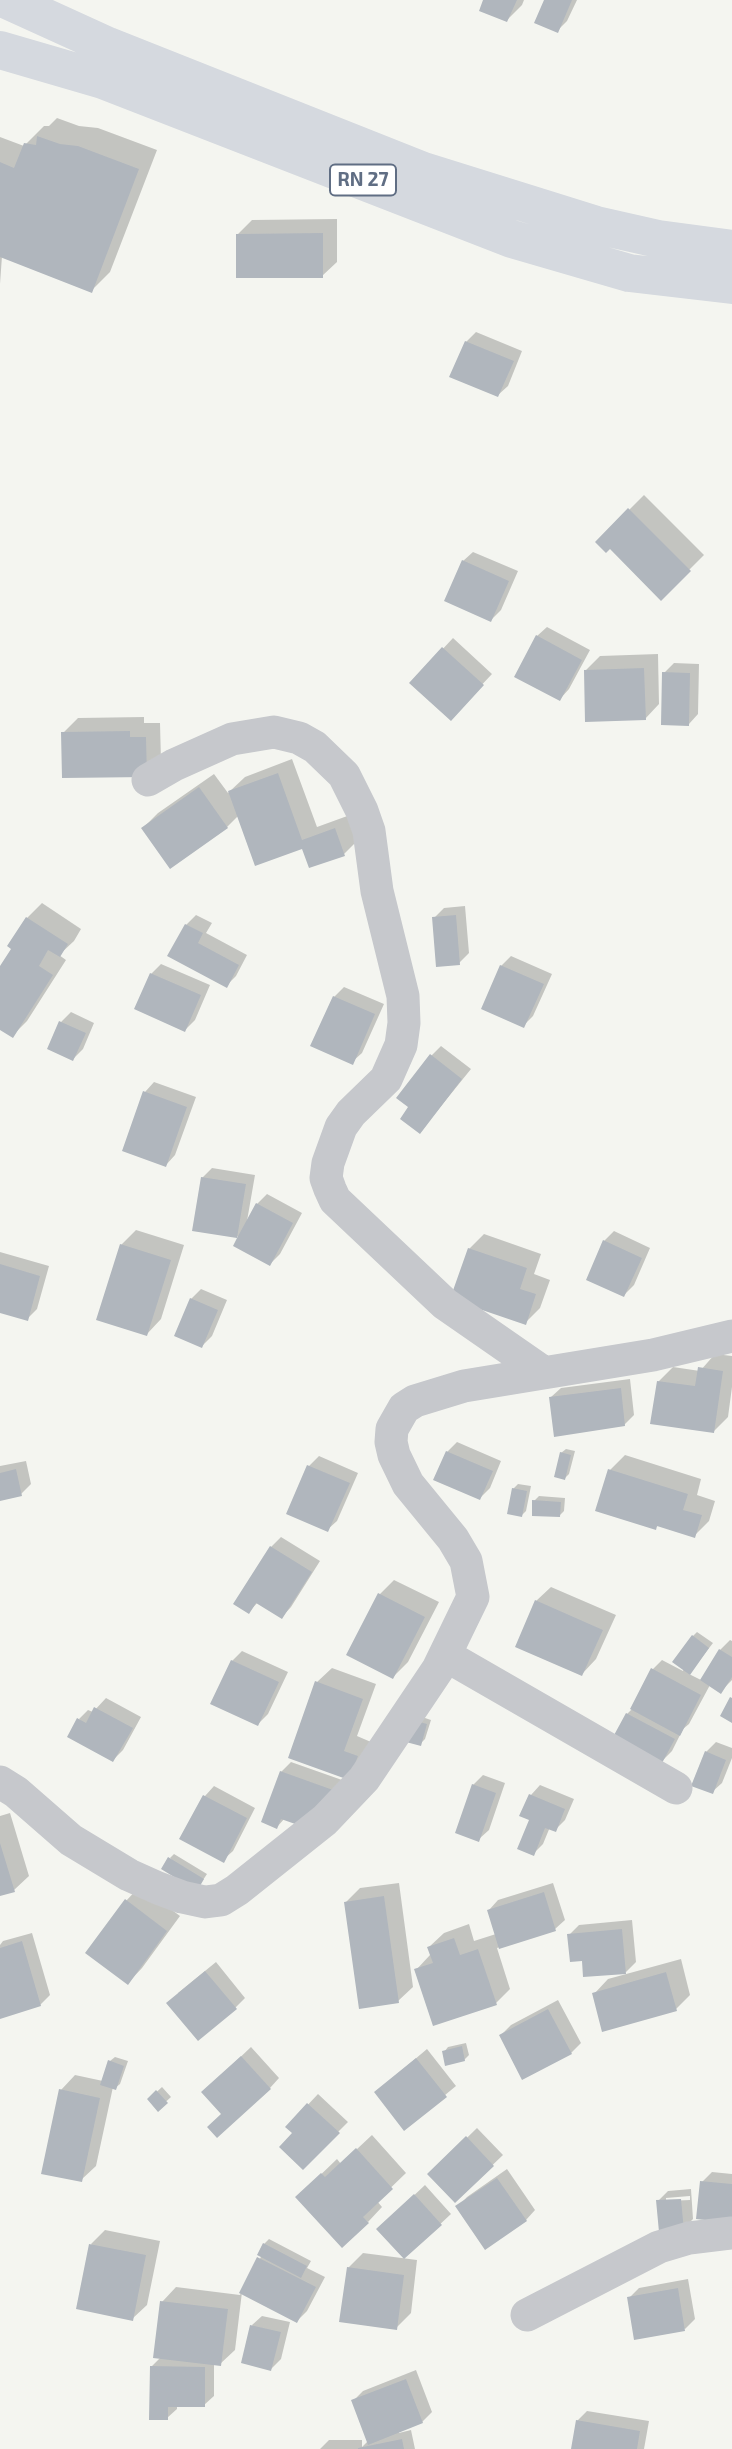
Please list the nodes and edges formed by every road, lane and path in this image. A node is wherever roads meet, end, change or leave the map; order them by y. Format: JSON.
{"nodes":[{"id":1,"x":8,"y":0,"type":"edge"},
{"id":2,"x":0,"y":50,"type":"edge"},
{"id":3,"x":0,"y":74,"type":"edge"},
{"id":4,"x":103,"y":80,"type":"junction"},
{"id":5,"x":732,"y":249,"type":"edge"},
{"id":6,"x":732,"y":285,"type":"edge"},
{"id":7,"x":148,"y":780,"type":"dead end"},
{"id":8,"x":732,"y":1336,"type":"edge"},
{"id":9,"x":543,"y":1372,"type":"junction"},
{"id":10,"x":445,"y":1655,"type":"junction"},
{"id":11,"x":0,"y":1782,"type":"edge"},
{"id":12,"x":676,"y":1788,"type":"dead end"},
{"id":13,"x":732,"y":2233,"type":"edge"},
{"id":14,"x":527,"y":2315,"type":"dead end"}],
"edges":[{"from":1,"to":5,"type":"main road","number":"RN 27"},
{"from":2,"to":4,"type":"main road","number":"RN 27"},
{"from":3,"to":4,"type":"main road"},
{"from":4,"to":6,"type":"main road","number":"RN 27"},
{"from":7,"to":9,"type":"street"},
{"from":8,"to":9,"type":"street"},
{"from":9,"to":10,"type":"street"},
{"from":10,"to":11,"type":"street"},
{"from":10,"to":12,"type":"street"},
{"from":13,"to":14,"type":"street"}]}
